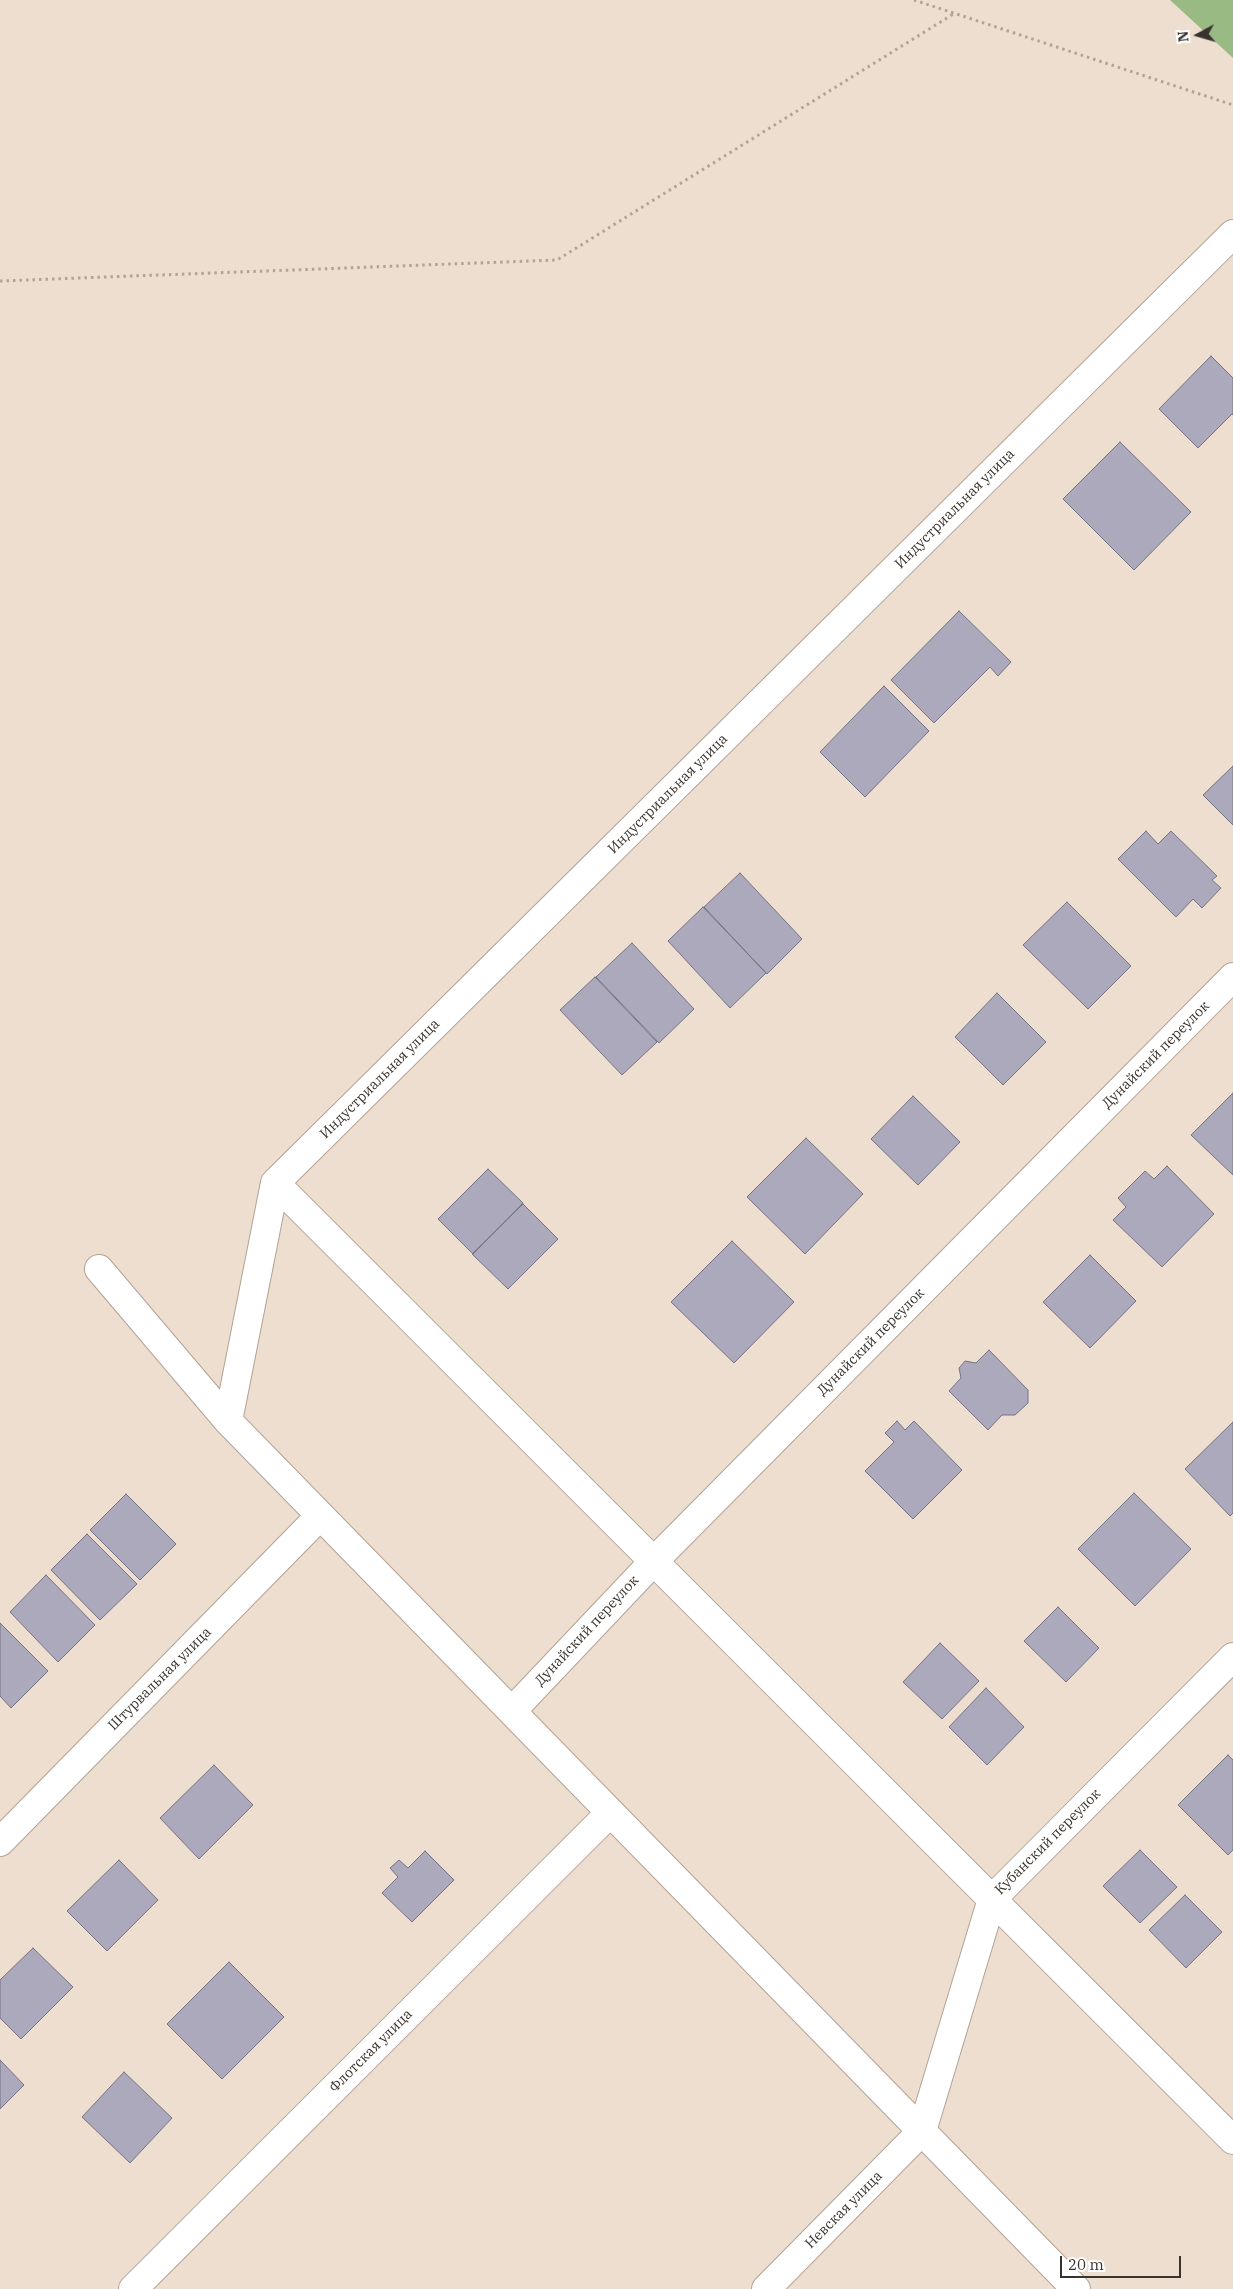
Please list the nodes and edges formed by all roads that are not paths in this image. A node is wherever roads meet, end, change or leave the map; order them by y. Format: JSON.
{"nodes":[{"id":1,"x":1233,"y":234,"type":"edge"},
{"id":2,"x":1233,"y":977,"type":"edge"},
{"id":3,"x":275,"y":1183,"type":"junction"},
{"id":4,"x":99,"y":1269,"type":"dead end"},
{"id":5,"x":228,"y":1422,"type":"junction"},
{"id":6,"x":320,"y":1516,"type":"junction"},
{"id":7,"x":654,"y":1561,"type":"junction"},
{"id":8,"x":1233,"y":1657,"type":"edge"},
{"id":9,"x":512,"y":1711,"type":"junction"},
{"id":10,"x":610,"y":1813,"type":"junction"},
{"id":11,"x":0,"y":1842,"type":"edge"},
{"id":12,"x":992,"y":1899,"type":"junction"},
{"id":13,"x":922,"y":2131,"type":"junction"},
{"id":14,"x":1233,"y":2140,"type":"edge"},
{"id":15,"x":132,"y":2289,"type":"edge"},
{"id":16,"x":766,"y":2289,"type":"edge"},
{"id":17,"x":1076,"y":2289,"type":"edge"}],
"edges":[{"from":1,"to":3,"type":"street","name":"Индустриальная улица"},
{"from":2,"to":7,"type":"street","name":"Дунайский переулок"},
{"from":3,"to":5,"type":"street"},
{"from":3,"to":7,"type":"street"},
{"from":4,"to":5,"type":"street"},
{"from":5,"to":6,"type":"street"},
{"from":6,"to":9,"type":"street"},
{"from":6,"to":11,"type":"street","name":"Штурвальная улица"},
{"from":7,"to":9,"type":"street","name":"Дунайский переулок"},
{"from":7,"to":12,"type":"street"},
{"from":8,"to":12,"type":"street","name":"Кубанский переулок"},
{"from":9,"to":10,"type":"street"},
{"from":10,"to":13,"type":"street"},
{"from":10,"to":15,"type":"street","name":"Флотская улица"},
{"from":12,"to":13,"type":"street","name":"Кубанский переулок"},
{"from":12,"to":14,"type":"street"},
{"from":13,"to":16,"type":"street","name":"Невская улица"},
{"from":13,"to":17,"type":"street"}]}
